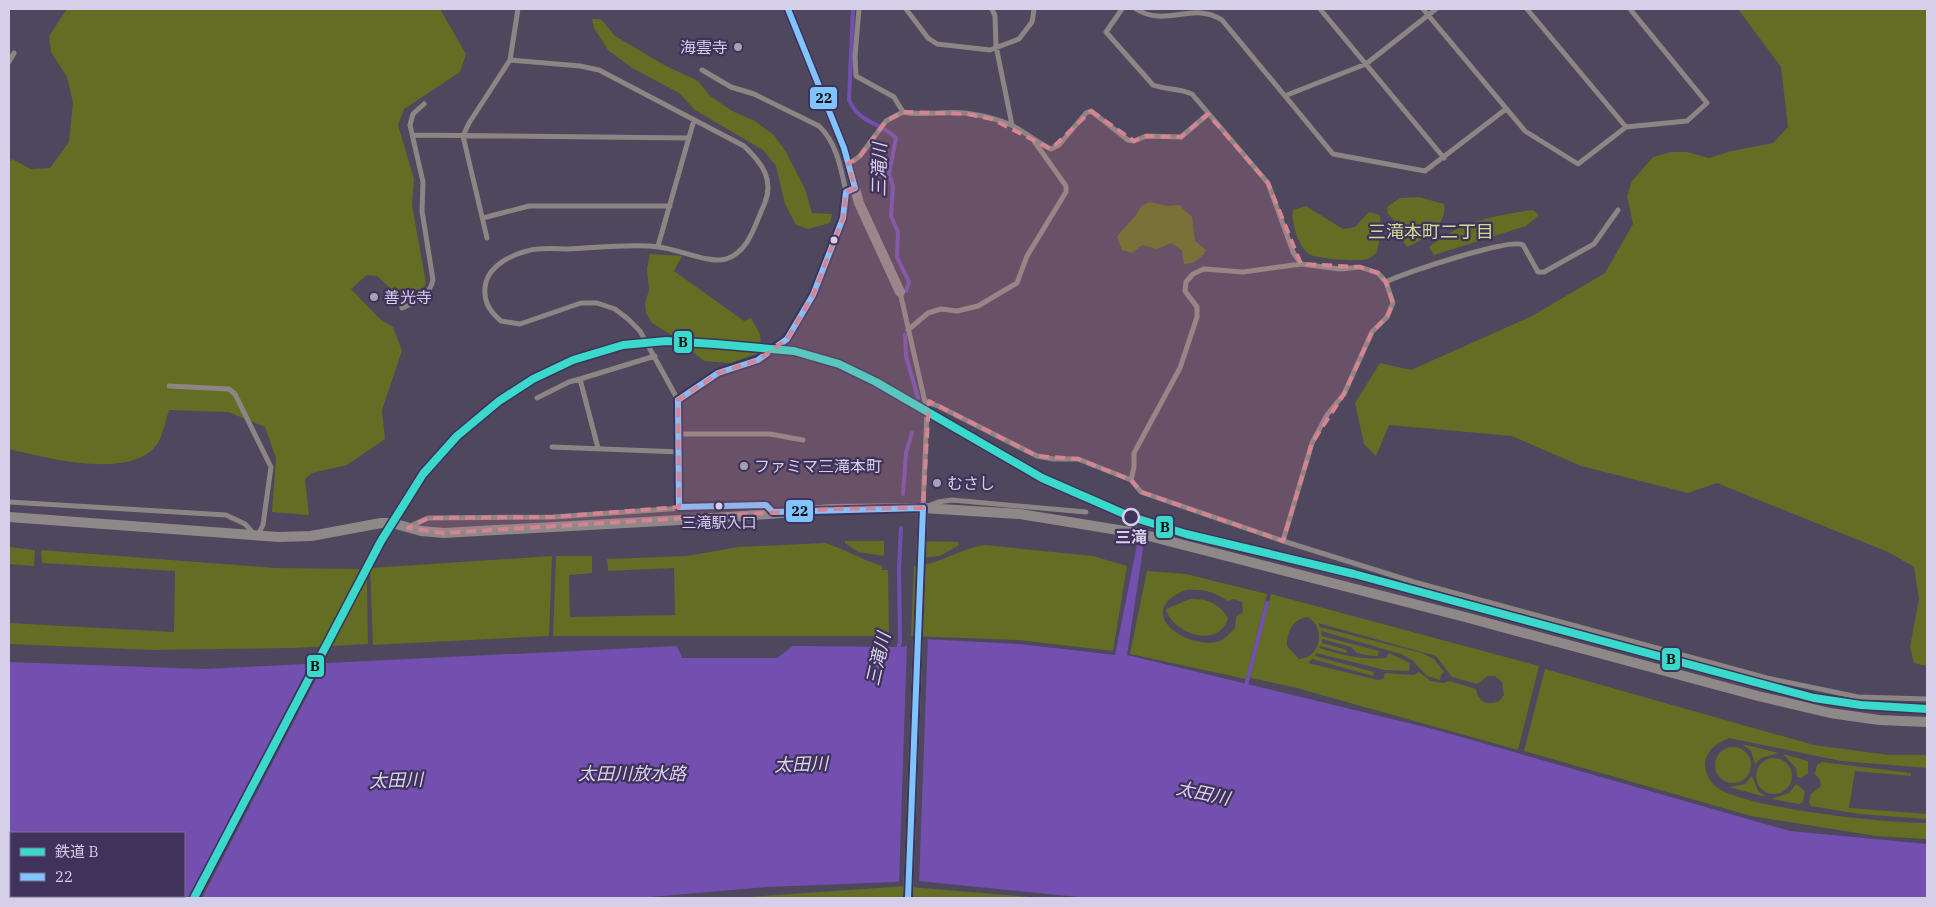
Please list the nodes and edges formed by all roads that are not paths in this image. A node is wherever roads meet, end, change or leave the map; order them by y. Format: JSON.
{"nodes":[{"id":1,"x":518,"y":9,"type":"edge"},
{"id":2,"x":788,"y":9,"type":"edge"},
{"id":3,"x":859,"y":9,"type":"edge"},
{"id":4,"x":906,"y":9,"type":"edge"},
{"id":5,"x":992,"y":9,"type":"edge"},
{"id":6,"x":1122,"y":9,"type":"edge"},
{"id":7,"x":1136,"y":9,"type":"edge"},
{"id":8,"x":1320,"y":9,"type":"edge"},
{"id":9,"x":1423,"y":9,"type":"edge"},
{"id":10,"x":1436,"y":9,"type":"edge"},
{"id":11,"x":1527,"y":9,"type":"edge"},
{"id":12,"x":1630,"y":9,"type":"edge"},
{"id":13,"x":1034,"y":10,"type":"dead end"},
{"id":14,"x":1428,"y":15,"type":"junction"},
{"id":15,"x":996,"y":46,"type":"junction"},
{"id":16,"x":14,"y":53,"type":"dead end"},
{"id":17,"x":510,"y":60,"type":"junction"},
{"id":18,"x":9,"y":62,"type":"edge"},
{"id":19,"x":1366,"y":64,"type":"junction"},
{"id":20,"x":702,"y":70,"type":"dead end"},
{"id":21,"x":1287,"y":94,"type":"junction"},
{"id":22,"x":424,"y":104,"type":"dead end"},
{"id":23,"x":1506,"y":109,"type":"junction"},
{"id":24,"x":903,"y":112,"type":"junction"},
{"id":25,"x":1208,"y":114,"type":"junction"},
{"id":26,"x":694,"y":120,"type":"junction"},
{"id":27,"x":1012,"y":125,"type":"junction"},
{"id":28,"x":1626,"y":127,"type":"junction"},
{"id":29,"x":413,"y":135,"type":"junction"},
{"id":30,"x":463,"y":136,"type":"junction"},
{"id":31,"x":689,"y":138,"type":"junction"},
{"id":32,"x":1033,"y":141,"type":"junction"},
{"id":33,"x":1444,"y":158,"type":"junction"},
{"id":34,"x":848,"y":164,"type":"junction"},
{"id":35,"x":850,"y":190,"type":"junction"},
{"id":36,"x":670,"y":206,"type":"junction"},
{"id":37,"x":1618,"y":210,"type":"dead end"},
{"id":38,"x":483,"y":218,"type":"junction"},
{"id":39,"x":487,"y":238,"type":"dead end"},
{"id":40,"x":658,"y":246,"type":"junction"},
{"id":41,"x":1301,"y":264,"type":"junction"},
{"id":42,"x":1386,"y":282,"type":"junction"},
{"id":43,"x":900,"y":292,"type":"joint"},
{"id":44,"x":402,"y":308,"type":"dead end"},
{"id":45,"x":908,"y":330,"type":"junction"},
{"id":46,"x":655,"y":356,"type":"junction"},
{"id":47,"x":580,"y":379,"type":"junction"},
{"id":48,"x":168,"y":386,"type":"dead end"},
{"id":49,"x":536,"y":398,"type":"dead end"},
{"id":50,"x":678,"y":400,"type":"junction"},
{"id":51,"x":926,"y":402,"type":"junction"},
{"id":52,"x":679,"y":434,"type":"junction"},
{"id":53,"x":803,"y":440,"type":"dead end"},
{"id":54,"x":552,"y":447,"type":"dead end"},
{"id":55,"x":598,"y":448,"type":"junction"},
{"id":56,"x":680,"y":452,"type":"junction"},
{"id":57,"x":1131,"y":480,"type":"junction"},
{"id":58,"x":9,"y":500,"type":"edge"},
{"id":59,"x":679,"y":507,"type":"junction"},
{"id":60,"x":923,"y":508,"type":"junction"},
{"id":61,"x":606,"y":512,"type":"junction"},
{"id":62,"x":773,"y":512,"type":"junction"},
{"id":63,"x":1086,"y":512,"type":"dead end"},
{"id":64,"x":9,"y":517,"type":"edge"},
{"id":65,"x":607,"y":524,"type":"junction"},
{"id":66,"x":408,"y":528,"type":"junction"},
{"id":67,"x":257,"y":537,"type":"junction"},
{"id":68,"x":1283,"y":542,"type":"junction"},
{"id":69,"x":1927,"y":699,"type":"edge"},
{"id":70,"x":1927,"y":722,"type":"edge"},
{"id":71,"x":908,"y":898,"type":"edge"}],
"edges":[{"from":1,"to":17,"type":"street"},
{"from":2,"to":34,"type":"street"},
{"from":3,"to":24,"type":"street"},
{"from":4,"to":15,"type":"street"},
{"from":5,"to":15,"type":"street"},
{"from":6,"to":25,"type":"street"},
{"from":7,"to":21,"type":"street"},
{"from":8,"to":19,"type":"street"},
{"from":9,"to":14,"type":"street"},
{"from":10,"to":14,"type":"street"},
{"from":11,"to":28,"type":"street"},
{"from":12,"to":28,"type":"street"},
{"from":13,"to":15,"type":"street"},
{"from":14,"to":19,"type":"street"},
{"from":14,"to":23,"type":"street"},
{"from":15,"to":27,"type":"street"},
{"from":16,"to":18,"type":"street"},
{"from":17,"to":26,"type":"street"},
{"from":17,"to":30,"type":"street"},
{"from":19,"to":21,"type":"street"},
{"from":19,"to":33,"type":"street"},
{"from":20,"to":35,"type":"street"},
{"from":21,"to":33,"type":"street"},
{"from":22,"to":29,"type":"street"},
{"from":23,"to":28,"type":"street"},
{"from":23,"to":33,"type":"street"},
{"from":24,"to":27,"type":"street"},
{"from":24,"to":34,"type":"street"},
{"from":25,"to":32,"type":"street"},
{"from":25,"to":41,"type":"street"},
{"from":26,"to":31,"type":"street"},
{"from":26,"to":40,"type":"street"},
{"from":27,"to":32,"type":"street"},
{"from":29,"to":30,"type":"street"},
{"from":29,"to":44,"type":"street"},
{"from":30,"to":31,"type":"street"},
{"from":30,"to":38,"type":"street"},
{"from":31,"to":36,"type":"street"},
{"from":32,"to":45,"type":"street"},
{"from":34,"to":35,"type":"street"},
{"from":35,"to":43,"type":"street"},
{"from":35,"to":50,"type":"street"},
{"from":36,"to":38,"type":"street"},
{"from":36,"to":40,"type":"street"},
{"from":37,"to":42,"type":"street"},
{"from":38,"to":39,"type":"street"},
{"from":40,"to":46,"type":"street"},
{"from":41,"to":42,"type":"street"},
{"from":41,"to":57,"type":"street"},
{"from":42,"to":68,"type":"street"},
{"from":43,"to":45,"type":"street"},
{"from":45,"to":51,"type":"street"},
{"from":46,"to":47,"type":"street"},
{"from":46,"to":50,"type":"street"},
{"from":47,"to":49,"type":"street"},
{"from":47,"to":55,"type":"street"},
{"from":48,"to":67,"type":"street"},
{"from":50,"to":52,"type":"street"},
{"from":51,"to":57,"type":"street"},
{"from":51,"to":60,"type":"street"},
{"from":52,"to":53,"type":"street"},
{"from":52,"to":56,"type":"street"},
{"from":54,"to":55,"type":"street"},
{"from":55,"to":56,"type":"street"},
{"from":56,"to":59,"type":"street"},
{"from":57,"to":68,"type":"street"},
{"from":58,"to":67,"type":"street"},
{"from":59,"to":61,"type":"street"},
{"from":59,"to":62,"type":"street"},
{"from":60,"to":62,"type":"street"},
{"from":60,"to":63,"type":"street"},
{"from":60,"to":70,"type":"street"},
{"from":60,"to":71,"type":"street"},
{"from":61,"to":65,"type":"street"},
{"from":61,"to":66,"type":"street"},
{"from":62,"to":65,"type":"street"},
{"from":64,"to":67,"type":"street"},
{"from":65,"to":66,"type":"street"},
{"from":66,"to":67,"type":"street"},
{"from":68,"to":69,"type":"street"}]}
